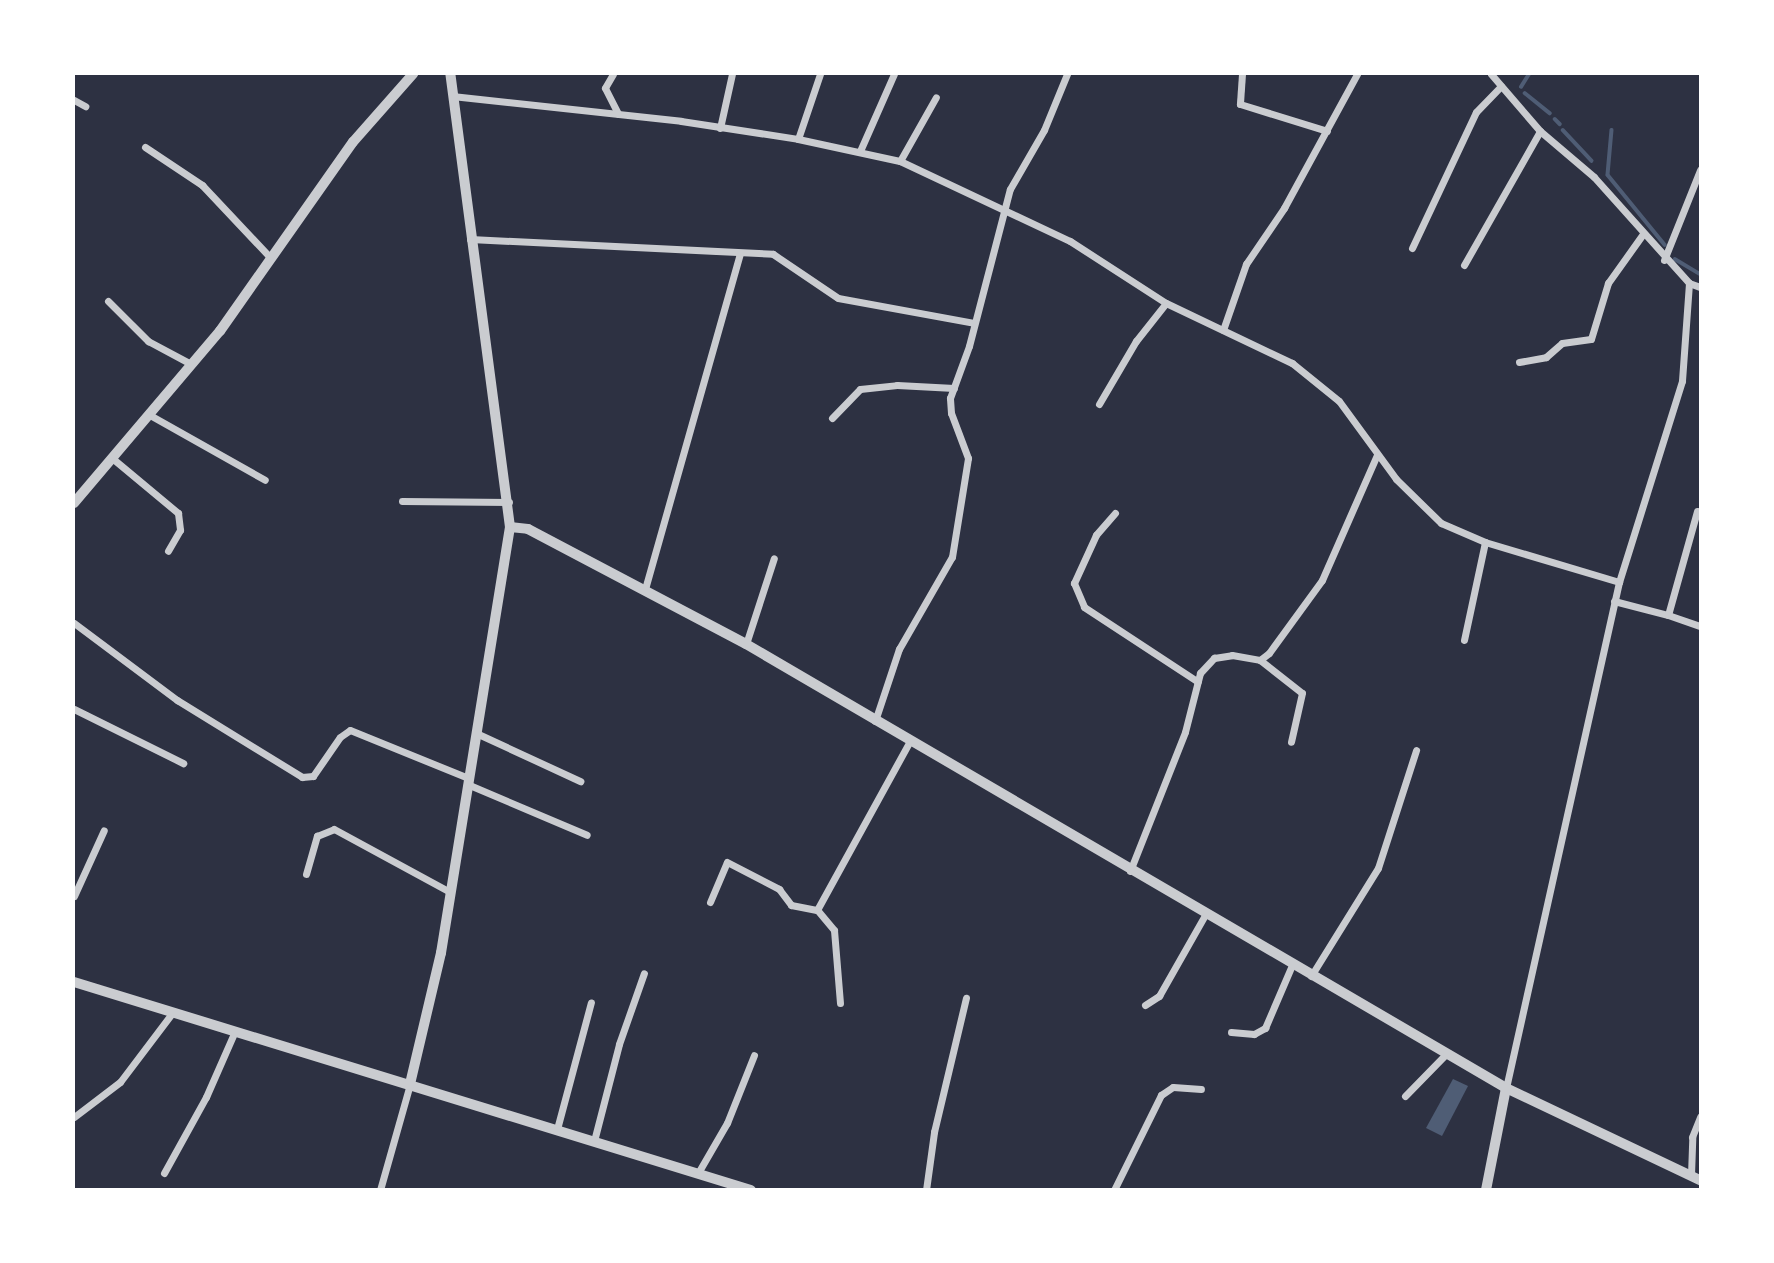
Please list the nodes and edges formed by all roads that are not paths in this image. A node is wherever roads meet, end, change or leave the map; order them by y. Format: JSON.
{"nodes":[{"id":1,"x":413,"y":74,"type":"edge"},
{"id":2,"x":450,"y":74,"type":"edge"},
{"id":3,"x":613,"y":74,"type":"edge"},
{"id":4,"x":732,"y":74,"type":"edge"},
{"id":5,"x":820,"y":74,"type":"edge"},
{"id":6,"x":894,"y":74,"type":"edge"},
{"id":7,"x":1067,"y":74,"type":"edge"},
{"id":8,"x":1242,"y":74,"type":"edge"},
{"id":9,"x":1357,"y":74,"type":"edge"},
{"id":10,"x":1491,"y":74,"type":"edge"},
{"id":11,"x":1501,"y":86,"type":"junction"},
{"id":12,"x":452,"y":96,"type":"junction"},
{"id":13,"x":936,"y":97,"type":"dead end"},
{"id":14,"x":74,"y":100,"type":"edge"},
{"id":15,"x":85,"y":106,"type":"dead end"},
{"id":16,"x":618,"y":114,"type":"junction"},
{"id":17,"x":720,"y":128,"type":"junction"},
{"id":18,"x":1327,"y":131,"type":"junction"},
{"id":19,"x":1540,"y":131,"type":"junction"},
{"id":20,"x":798,"y":139,"type":"junction"},
{"id":21,"x":145,"y":147,"type":"dead end"},
{"id":22,"x":860,"y":151,"type":"junction"},
{"id":23,"x":900,"y":161,"type":"junction"},
{"id":24,"x":1700,"y":170,"type":"edge"},
{"id":25,"x":1005,"y":209,"type":"junction"},
{"id":26,"x":1643,"y":234,"type":"junction"},
{"id":27,"x":470,"y":239,"type":"junction"},
{"id":28,"x":1412,"y":248,"type":"dead end"},
{"id":29,"x":740,"y":253,"type":"junction"},
{"id":30,"x":269,"y":256,"type":"junction"},
{"id":31,"x":1664,"y":260,"type":"junction"},
{"id":32,"x":1465,"y":265,"type":"dead end"},
{"id":33,"x":1689,"y":282,"type":"junction"},
{"id":34,"x":1700,"y":287,"type":"edge"},
{"id":35,"x":108,"y":301,"type":"dead end"},
{"id":36,"x":1166,"y":303,"type":"junction"},
{"id":37,"x":974,"y":323,"type":"junction"},
{"id":38,"x":1223,"y":330,"type":"junction"},
{"id":39,"x":1519,"y":362,"type":"dead end"},
{"id":40,"x":191,"y":364,"type":"junction"},
{"id":41,"x":954,"y":387,"type":"junction"},
{"id":42,"x":1099,"y":404,"type":"dead end"},
{"id":43,"x":148,"y":414,"type":"junction"},
{"id":44,"x":832,"y":418,"type":"dead end"},
{"id":45,"x":1377,"y":455,"type":"junction"},
{"id":46,"x":112,"y":458,"type":"junction"},
{"id":47,"x":265,"y":480,"type":"dead end"},
{"id":48,"x":402,"y":501,"type":"dead end"},
{"id":49,"x":510,"y":502,"type":"junction"},
{"id":50,"x":74,"y":503,"type":"edge"},
{"id":51,"x":1697,"y":511,"type":"dead end"},
{"id":52,"x":1115,"y":513,"type":"dead end"},
{"id":53,"x":510,"y":527,"type":"junction"},
{"id":54,"x":1485,"y":542,"type":"junction"},
{"id":55,"x":167,"y":551,"type":"dead end"},
{"id":56,"x":774,"y":558,"type":"dead end"},
{"id":57,"x":1619,"y":582,"type":"junction"},
{"id":58,"x":645,"y":589,"type":"junction"},
{"id":59,"x":1614,"y":601,"type":"junction"},
{"id":60,"x":1668,"y":615,"type":"junction"},
{"id":61,"x":74,"y":623,"type":"edge"},
{"id":62,"x":1700,"y":626,"type":"edge"},
{"id":63,"x":1464,"y":640,"type":"dead end"},
{"id":64,"x":746,"y":644,"type":"junction"},
{"id":65,"x":1260,"y":660,"type":"junction"},
{"id":66,"x":1198,"y":682,"type":"junction"},
{"id":67,"x":74,"y":709,"type":"edge"},
{"id":68,"x":875,"y":721,"type":"junction"},
{"id":69,"x":476,"y":733,"type":"junction"},
{"id":70,"x":910,"y":741,"type":"junction"},
{"id":71,"x":1291,"y":742,"type":"dead end"},
{"id":72,"x":1416,"y":750,"type":"dead end"},
{"id":73,"x":183,"y":763,"type":"dead end"},
{"id":74,"x":468,"y":781,"type":"junction"},
{"id":75,"x":580,"y":781,"type":"dead end"},
{"id":76,"x":104,"y":830,"type":"dead end"},
{"id":77,"x":587,"y":835,"type":"dead end"},
{"id":78,"x":1129,"y":872,"type":"junction"},
{"id":79,"x":306,"y":874,"type":"dead end"},
{"id":80,"x":450,"y":892,"type":"junction"},
{"id":81,"x":74,"y":896,"type":"edge"},
{"id":82,"x":710,"y":902,"type":"dead end"},
{"id":83,"x":817,"y":910,"type":"junction"},
{"id":84,"x":1205,"y":915,"type":"junction"},
{"id":85,"x":1292,"y":965,"type":"junction"},
{"id":86,"x":645,"y":973,"type":"dead end"},
{"id":87,"x":1311,"y":976,"type":"junction"},
{"id":88,"x":74,"y":982,"type":"edge"},
{"id":89,"x":967,"y":998,"type":"dead end"},
{"id":90,"x":591,"y":1002,"type":"dead end"},
{"id":91,"x":840,"y":1003,"type":"dead end"},
{"id":92,"x":1145,"y":1005,"type":"dead end"},
{"id":93,"x":173,"y":1012,"type":"junction"},
{"id":94,"x":235,"y":1031,"type":"junction"},
{"id":95,"x":1231,"y":1032,"type":"dead end"},
{"id":96,"x":1446,"y":1054,"type":"junction"},
{"id":97,"x":754,"y":1055,"type":"dead end"},
{"id":98,"x":410,"y":1084,"type":"junction"},
{"id":99,"x":1506,"y":1088,"type":"junction"},
{"id":100,"x":1201,"y":1089,"type":"dead end"},
{"id":101,"x":1405,"y":1096,"type":"dead end"},
{"id":102,"x":1700,"y":1116,"type":"edge"},
{"id":103,"x":74,"y":1117,"type":"edge"},
{"id":104,"x":557,"y":1129,"type":"junction"},
{"id":105,"x":594,"y":1141,"type":"junction"},
{"id":106,"x":164,"y":1173,"type":"dead end"},
{"id":107,"x":698,"y":1173,"type":"junction"},
{"id":108,"x":1695,"y":1178,"type":"edge"},
{"id":109,"x":380,"y":1189,"type":"edge"},
{"id":110,"x":751,"y":1189,"type":"edge"},
{"id":111,"x":926,"y":1189,"type":"edge"},
{"id":112,"x":1114,"y":1189,"type":"edge"},
{"id":113,"x":1486,"y":1189,"type":"edge"}],
"edges":[{"from":1,"to":30,"type":"street"},
{"from":2,"to":12,"type":"street"},
{"from":3,"to":16,"type":"street"},
{"from":4,"to":17,"type":"street"},
{"from":5,"to":20,"type":"street"},
{"from":6,"to":22,"type":"street"},
{"from":7,"to":25,"type":"street"},
{"from":8,"to":18,"type":"street"},
{"from":9,"to":18,"type":"street"},
{"from":10,"to":11,"type":"street"},
{"from":11,"to":19,"type":"street"},
{"from":11,"to":28,"type":"street"},
{"from":12,"to":16,"type":"street"},
{"from":12,"to":27,"type":"street"},
{"from":13,"to":23,"type":"street"},
{"from":14,"to":15,"type":"street"},
{"from":16,"to":17,"type":"street"},
{"from":17,"to":20,"type":"street"},
{"from":18,"to":38,"type":"street"},
{"from":19,"to":26,"type":"street"},
{"from":19,"to":32,"type":"street"},
{"from":20,"to":22,"type":"street"},
{"from":21,"to":30,"type":"street"},
{"from":22,"to":23,"type":"street"},
{"from":23,"to":25,"type":"street"},
{"from":24,"to":31,"type":"street"},
{"from":25,"to":36,"type":"street"},
{"from":25,"to":37,"type":"street"},
{"from":26,"to":31,"type":"street"},
{"from":26,"to":39,"type":"street"},
{"from":27,"to":29,"type":"street"},
{"from":27,"to":49,"type":"street"},
{"from":29,"to":37,"type":"street"},
{"from":29,"to":58,"type":"street"},
{"from":30,"to":40,"type":"street"},
{"from":31,"to":33,"type":"street"},
{"from":33,"to":34,"type":"street"},
{"from":33,"to":57,"type":"street"},
{"from":35,"to":40,"type":"street"},
{"from":36,"to":38,"type":"street"},
{"from":36,"to":42,"type":"street"},
{"from":37,"to":41,"type":"street"},
{"from":38,"to":45,"type":"street"},
{"from":40,"to":43,"type":"street"},
{"from":41,"to":44,"type":"street"},
{"from":41,"to":68,"type":"street"},
{"from":43,"to":46,"type":"street"},
{"from":43,"to":47,"type":"street"},
{"from":45,"to":54,"type":"street"},
{"from":45,"to":65,"type":"street"},
{"from":46,"to":50,"type":"street"},
{"from":46,"to":55,"type":"street"},
{"from":48,"to":49,"type":"street"},
{"from":49,"to":53,"type":"street"},
{"from":51,"to":60,"type":"street"},
{"from":52,"to":66,"type":"street"},
{"from":53,"to":58,"type":"street"},
{"from":53,"to":69,"type":"street"},
{"from":54,"to":57,"type":"street"},
{"from":54,"to":63,"type":"street"},
{"from":56,"to":64,"type":"street"},
{"from":57,"to":59,"type":"street"},
{"from":58,"to":64,"type":"street"},
{"from":59,"to":60,"type":"street"},
{"from":59,"to":99,"type":"street"},
{"from":60,"to":62,"type":"street"},
{"from":61,"to":74,"type":"street"},
{"from":64,"to":68,"type":"street"},
{"from":65,"to":66,"type":"street"},
{"from":65,"to":71,"type":"street"},
{"from":66,"to":78,"type":"street"},
{"from":67,"to":73,"type":"street"},
{"from":68,"to":70,"type":"street"},
{"from":69,"to":74,"type":"street"},
{"from":69,"to":75,"type":"street"},
{"from":70,"to":78,"type":"street"},
{"from":70,"to":83,"type":"street"},
{"from":72,"to":87,"type":"street"},
{"from":74,"to":77,"type":"street"},
{"from":74,"to":80,"type":"street"},
{"from":76,"to":81,"type":"street"},
{"from":78,"to":84,"type":"street"},
{"from":79,"to":80,"type":"street"},
{"from":80,"to":98,"type":"street"},
{"from":82,"to":83,"type":"street"},
{"from":83,"to":91,"type":"street"},
{"from":84,"to":85,"type":"street"},
{"from":84,"to":92,"type":"street"},
{"from":85,"to":87,"type":"street"},
{"from":85,"to":95,"type":"street"},
{"from":86,"to":105,"type":"street"},
{"from":87,"to":96,"type":"street"},
{"from":88,"to":93,"type":"street"},
{"from":89,"to":111,"type":"street"},
{"from":90,"to":104,"type":"street"},
{"from":93,"to":94,"type":"street"},
{"from":93,"to":103,"type":"street"},
{"from":94,"to":98,"type":"street"},
{"from":94,"to":106,"type":"street"},
{"from":96,"to":99,"type":"street"},
{"from":96,"to":101,"type":"street"},
{"from":97,"to":107,"type":"street"},
{"from":98,"to":104,"type":"street"},
{"from":98,"to":109,"type":"street"},
{"from":99,"to":108,"type":"street"},
{"from":99,"to":113,"type":"street"},
{"from":100,"to":112,"type":"street"},
{"from":102,"to":108,"type":"street"},
{"from":104,"to":105,"type":"street"},
{"from":105,"to":107,"type":"street"},
{"from":107,"to":110,"type":"street"}]}
